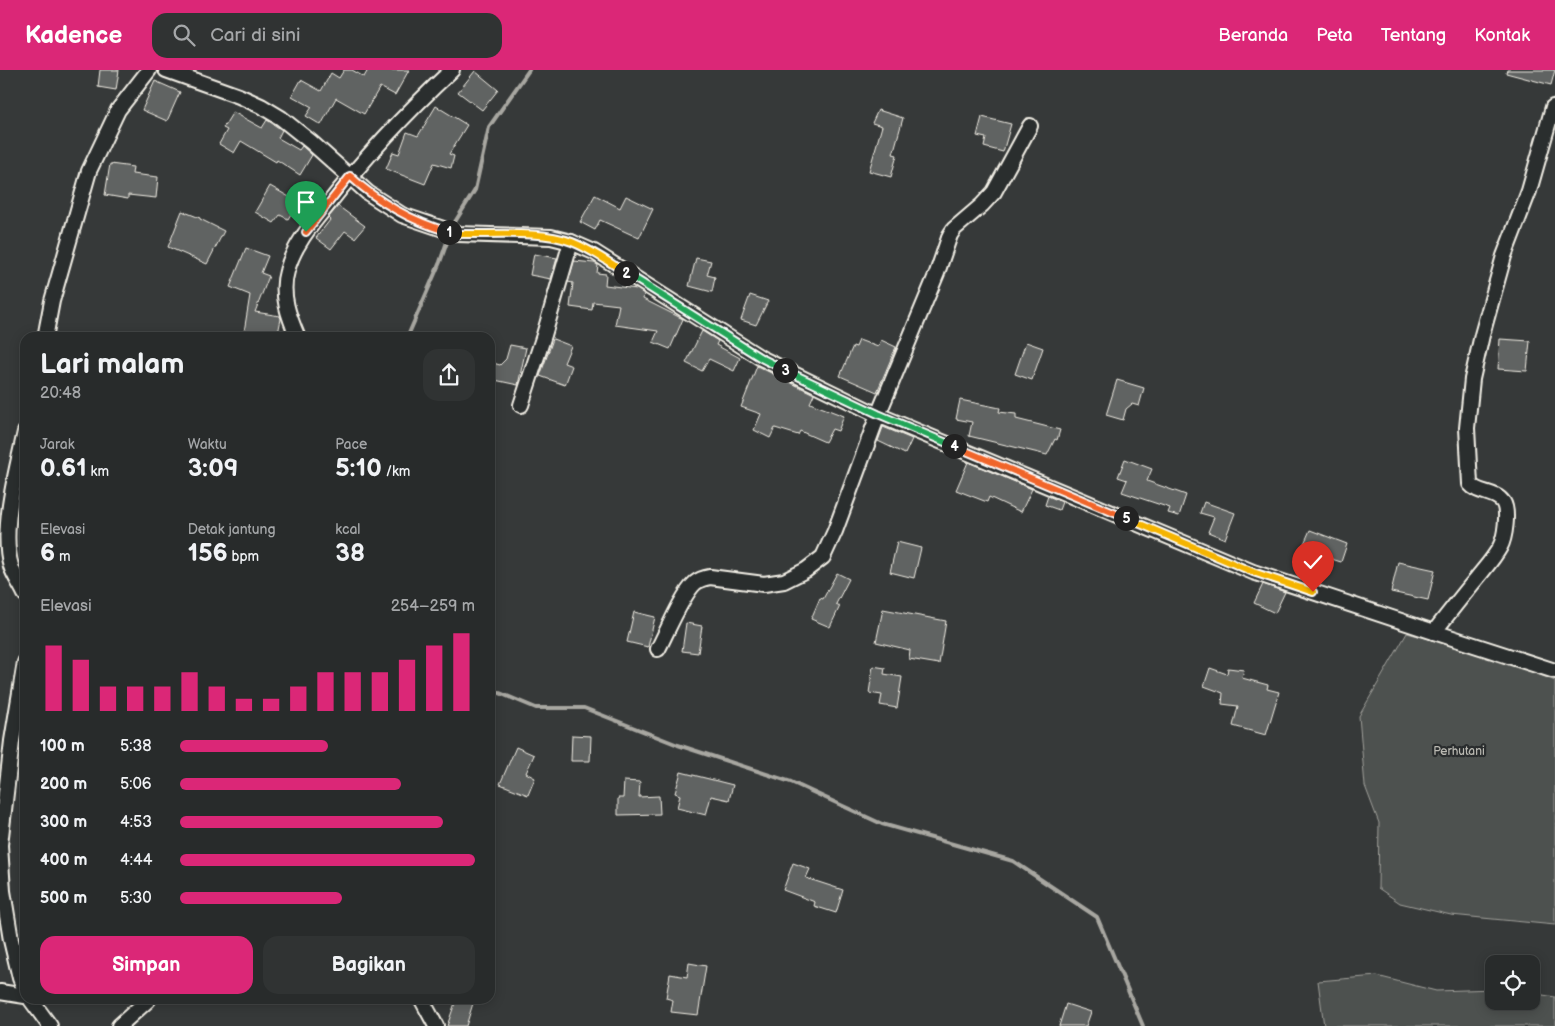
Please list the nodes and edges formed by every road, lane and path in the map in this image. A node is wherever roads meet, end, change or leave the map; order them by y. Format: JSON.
{"nodes":[{"id":1,"x":149,"y":70,"type":"edge"},
{"id":2,"x":166,"y":70,"type":"edge"},
{"id":3,"x":452,"y":70,"type":"edge"},
{"id":4,"x":1554,"y":106,"type":"edge"},
{"id":5,"x":1030,"y":126,"type":"dead end"},
{"id":6,"x":350,"y":176,"type":"junction"},
{"id":7,"x":572,"y":242,"type":"junction"},
{"id":8,"x":45,"y":332,"type":"edge"},
{"id":9,"x":296,"y":332,"type":"edge"},
{"id":10,"x":521,"y":405,"type":"dead end"},
{"id":11,"x":878,"y":414,"type":"junction"},
{"id":12,"x":20,"y":455,"type":"edge"},
{"id":13,"x":20,"y":584,"type":"edge"},
{"id":14,"x":1434,"y":632,"type":"junction"},
{"id":15,"x":658,"y":649,"type":"dead end"},
{"id":16,"x":1555,"y":670,"type":"edge"},
{"id":17,"x":20,"y":692,"type":"edge"},
{"id":18,"x":20,"y":978,"type":"edge"},
{"id":19,"x":0,"y":992,"type":"edge"},
{"id":20,"x":20,"y":995,"type":"edge"},
{"id":21,"x":34,"y":1004,"type":"edge"},
{"id":22,"x":143,"y":1004,"type":"edge"},
{"id":23,"x":424,"y":1004,"type":"edge"},
{"id":24,"x":50,"y":1026,"type":"edge"},
{"id":25,"x":118,"y":1026,"type":"edge"},
{"id":26,"x":436,"y":1026,"type":"edge"}],
"edges":[{"from":1,"to":8,"type":"street"},
{"from":2,"to":6,"type":"street"},
{"from":3,"to":6,"type":"street"},
{"from":4,"to":14,"type":"street"},
{"from":5,"to":11,"type":"street"},
{"from":6,"to":7,"type":"street"},
{"from":6,"to":9,"type":"street"},
{"from":7,"to":10,"type":"street"},
{"from":7,"to":11,"type":"street"},
{"from":11,"to":14,"type":"street"},
{"from":11,"to":15,"type":"street"},
{"from":12,"to":13,"type":"street"},
{"from":14,"to":16,"type":"street"},
{"from":17,"to":18,"type":"street"},
{"from":19,"to":20,"type":"street"},
{"from":21,"to":24,"type":"street"},
{"from":22,"to":25,"type":"street"},
{"from":23,"to":26,"type":"street"}]}
